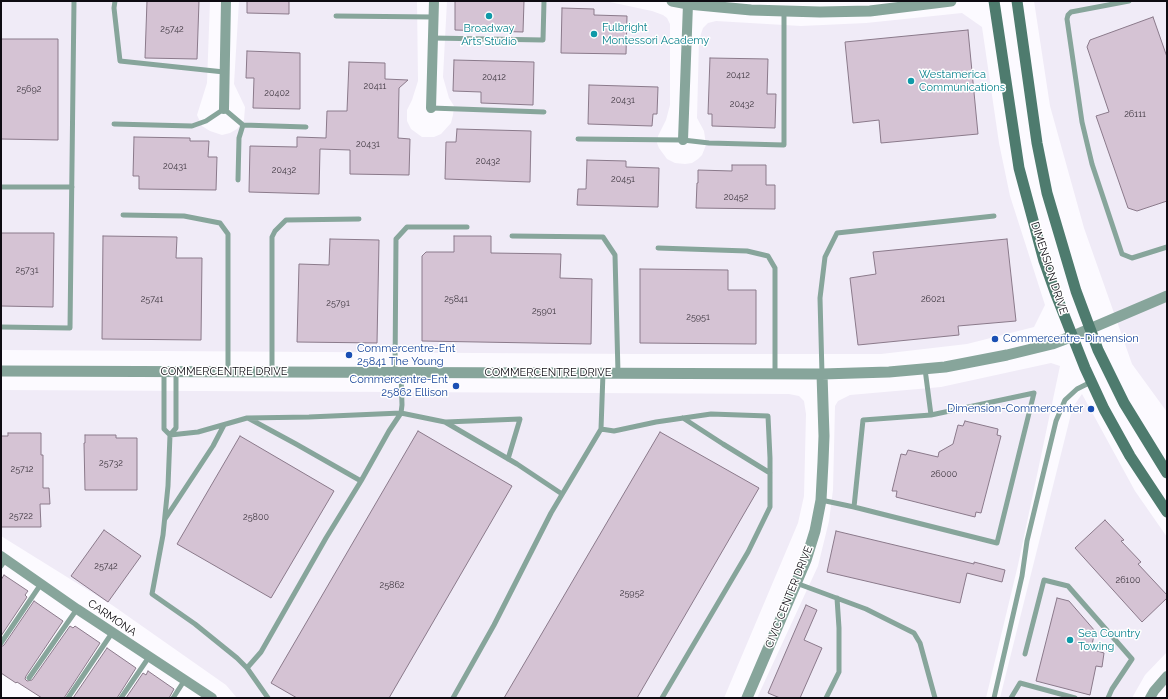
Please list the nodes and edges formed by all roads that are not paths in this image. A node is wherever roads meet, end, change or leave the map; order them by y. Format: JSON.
{"nodes":[{"id":1,"x":74,"y":1,"type":"edge"},
{"id":2,"x":115,"y":1,"type":"edge"},
{"id":3,"x":226,"y":1,"type":"edge"},
{"id":4,"x":434,"y":1,"type":"edge"},
{"id":5,"x":544,"y":1,"type":"edge"},
{"id":6,"x":672,"y":1,"type":"edge"},
{"id":7,"x":951,"y":1,"type":"edge"},
{"id":8,"x":994,"y":1,"type":"edge"},
{"id":9,"x":1017,"y":1,"type":"edge"},
{"id":10,"x":1128,"y":1,"type":"edge"},
{"id":11,"x":688,"y":4,"type":"junction"},
{"id":12,"x":723,"y":4,"type":"edge"},
{"id":13,"x":784,"y":11,"type":"junction"},
{"id":14,"x":336,"y":16,"type":"dead end"},
{"id":15,"x":433,"y":18,"type":"junction"},
{"id":16,"x":432,"y":38,"type":"junction"},
{"id":17,"x":224,"y":72,"type":"junction"},
{"id":18,"x":431,"y":108,"type":"joint"},
{"id":19,"x":224,"y":110,"type":"junction"},
{"id":20,"x":544,"y":112,"type":"dead end"},
{"id":21,"x":114,"y":124,"type":"dead end"},
{"id":22,"x":243,"y":125,"type":"junction"},
{"id":23,"x":306,"y":127,"type":"dead end"},
{"id":24,"x":578,"y":138,"type":"dead end"},
{"id":25,"x":683,"y":140,"type":"junction"},
{"id":26,"x":238,"y":180,"type":"dead end"},
{"id":27,"x":1,"y":187,"type":"edge"},
{"id":28,"x":72,"y":187,"type":"junction"},
{"id":29,"x":123,"y":215,"type":"dead end"},
{"id":30,"x":994,"y":216,"type":"dead end"},
{"id":31,"x":359,"y":219,"type":"dead end"},
{"id":32,"x":467,"y":228,"type":"dead end"},
{"id":33,"x":512,"y":236,"type":"dead end"},
{"id":34,"x":1167,"y":247,"type":"edge"},
{"id":35,"x":658,"y":248,"type":"dead end"},
{"id":36,"x":1167,"y":296,"type":"edge"},
{"id":37,"x":1,"y":327,"type":"edge"},
{"id":38,"x":1089,"y":328,"type":"junction"},
{"id":39,"x":1072,"y":336,"type":"junction"},
{"id":40,"x":925,"y":369,"type":"junction"},
{"id":41,"x":1,"y":371,"type":"edge"},
{"id":42,"x":164,"y":372,"type":"junction"},
{"id":43,"x":176,"y":372,"type":"junction"},
{"id":44,"x":228,"y":372,"type":"junction"},
{"id":45,"x":272,"y":372,"type":"junction"},
{"id":46,"x":398,"y":372,"type":"junction"},
{"id":47,"x":603,"y":373,"type":"junction"},
{"id":48,"x":618,"y":373,"type":"junction"},
{"id":49,"x":775,"y":374,"type":"junction"},
{"id":50,"x":822,"y":374,"type":"junction"},
{"id":51,"x":1092,"y":382,"type":"junction"},
{"id":52,"x":401,"y":413,"type":"junction"},
{"id":53,"x":931,"y":415,"type":"junction"},
{"id":54,"x":247,"y":418,"type":"junction"},
{"id":55,"x":683,"y":418,"type":"junction"},
{"id":56,"x":445,"y":422,"type":"junction"},
{"id":57,"x":224,"y":424,"type":"junction"},
{"id":58,"x":601,"y":429,"type":"junction"},
{"id":59,"x":170,"y":435,"type":"junction"},
{"id":60,"x":508,"y":459,"type":"junction"},
{"id":61,"x":770,"y":472,"type":"junction"},
{"id":62,"x":1167,"y":473,"type":"edge"},
{"id":63,"x":361,"y":481,"type":"junction"},
{"id":64,"x":562,"y":494,"type":"junction"},
{"id":65,"x":821,"y":500,"type":"junction"},
{"id":66,"x":854,"y":507,"type":"junction"},
{"id":67,"x":1167,"y":512,"type":"edge"},
{"id":68,"x":165,"y":520,"type":"junction"},
{"id":69,"x":3,"y":560,"type":"edge"},
{"id":70,"x":796,"y":583,"type":"junction"},
{"id":71,"x":41,"y":584,"type":"junction"},
{"id":72,"x":837,"y":598,"type":"junction"},
{"id":73,"x":77,"y":609,"type":"junction"},
{"id":74,"x":112,"y":633,"type":"junction"},
{"id":75,"x":1,"y":643,"type":"edge"},
{"id":76,"x":1025,"y":654,"type":"dead end"},
{"id":77,"x":149,"y":657,"type":"junction"},
{"id":78,"x":247,"y":668,"type":"junction"},
{"id":79,"x":1167,"y":676,"type":"edge"},
{"id":80,"x":29,"y":678,"type":"dead end"},
{"id":81,"x":184,"y":681,"type":"junction"},
{"id":82,"x":68,"y":698,"type":"edge"},
{"id":83,"x":120,"y":698,"type":"edge"},
{"id":84,"x":173,"y":698,"type":"edge"},
{"id":85,"x":212,"y":698,"type":"edge"},
{"id":86,"x":268,"y":698,"type":"edge"},
{"id":87,"x":454,"y":698,"type":"edge"},
{"id":88,"x":662,"y":698,"type":"edge"},
{"id":89,"x":747,"y":698,"type":"edge"},
{"id":90,"x":826,"y":698,"type":"edge"},
{"id":91,"x":935,"y":698,"type":"edge"},
{"id":92,"x":994,"y":698,"type":"edge"},
{"id":93,"x":1011,"y":698,"type":"edge"},
{"id":94,"x":1076,"y":698,"type":"edge"},
{"id":95,"x":1108,"y":698,"type":"edge"},
{"id":96,"x":1150,"y":698,"type":"edge"}],
"edges":[{"from":1,"to":28,"type":"lane"},
{"from":2,"to":17,"type":"lane"},
{"from":3,"to":17,"type":"street"},
{"from":4,"to":15,"type":"street"},
{"from":5,"to":16,"type":"lane"},
{"from":6,"to":11,"type":"street"},
{"from":7,"to":13,"type":"street"},
{"from":8,"to":39,"type":"main road","name":"DIMENSION DRIVE"},
{"from":9,"to":38,"type":"main road","name":"DIMENSION DRIVE"},
{"from":10,"to":34,"type":"lane"},
{"from":11,"to":12,"type":"street"},
{"from":11,"to":25,"type":"street"},
{"from":12,"to":13,"type":"street"},
{"from":13,"to":25,"type":"lane"},
{"from":14,"to":15,"type":"lane"},
{"from":15,"to":16,"type":"street"},
{"from":16,"to":18,"type":"street"},
{"from":17,"to":19,"type":"street"},
{"from":18,"to":20,"type":"lane"},
{"from":19,"to":21,"type":"lane"},
{"from":19,"to":22,"type":"lane"},
{"from":22,"to":23,"type":"lane"},
{"from":22,"to":26,"type":"lane"},
{"from":24,"to":25,"type":"lane"},
{"from":27,"to":28,"type":"lane"},
{"from":28,"to":37,"type":"lane"},
{"from":29,"to":44,"type":"lane"},
{"from":30,"to":50,"type":"lane"},
{"from":31,"to":45,"type":"lane"},
{"from":32,"to":46,"type":"lane"},
{"from":33,"to":48,"type":"lane"},
{"from":35,"to":49,"type":"lane"},
{"from":36,"to":38,"type":"street","name":"COMMERCENTRE DRIVE"},
{"from":38,"to":39,"type":"street","name":"COMMERCENTRE DRIVE"},
{"from":38,"to":62,"type":"main road","name":"DIMENSION DRIVE"},
{"from":39,"to":40,"type":"street","name":"COMMERCENTRE DRIVE"},
{"from":39,"to":51,"type":"main road","name":"DIMENSION DRIVE"},
{"from":40,"to":50,"type":"street","name":"COMMERCENTRE DRIVE"},
{"from":40,"to":53,"type":"lane"},
{"from":41,"to":42,"type":"street","name":"COMMERCENTRE DRIVE"},
{"from":42,"to":43,"type":"street","name":"COMMERCENTRE DRIVE"},
{"from":42,"to":59,"type":"lane"},
{"from":43,"to":44,"type":"street","name":"COMMERCENTRE DRIVE"},
{"from":43,"to":59,"type":"lane"},
{"from":44,"to":45,"type":"street","name":"COMMERCENTRE DRIVE"},
{"from":45,"to":46,"type":"street","name":"COMMERCENTRE DRIVE"},
{"from":46,"to":47,"type":"street","name":"COMMERCENTRE DRIVE"},
{"from":46,"to":52,"type":"lane"},
{"from":47,"to":48,"type":"street","name":"COMMERCENTRE DRIVE"},
{"from":47,"to":58,"type":"lane"},
{"from":48,"to":49,"type":"street","name":"COMMERCENTRE DRIVE"},
{"from":49,"to":50,"type":"street","name":"COMMERCENTRE DRIVE"},
{"from":50,"to":65,"type":"street","name":"CIVIC CENTER DRIVE"},
{"from":51,"to":67,"type":"main road","name":"DIMENSION DRIVE"},
{"from":51,"to":92,"type":"lane"},
{"from":52,"to":54,"type":"lane"},
{"from":52,"to":56,"type":"lane"},
{"from":52,"to":63,"type":"lane"},
{"from":53,"to":66,"type":"lane"},
{"from":53,"to":66,"type":"lane"},
{"from":54,"to":57,"type":"lane"},
{"from":54,"to":63,"type":"lane"},
{"from":55,"to":58,"type":"lane"},
{"from":55,"to":61,"type":"lane"},
{"from":55,"to":61,"type":"lane"},
{"from":56,"to":60,"type":"lane"},
{"from":56,"to":60,"type":"lane"},
{"from":57,"to":59,"type":"lane"},
{"from":57,"to":68,"type":"lane"},
{"from":58,"to":64,"type":"lane"},
{"from":59,"to":68,"type":"lane"},
{"from":60,"to":64,"type":"lane"},
{"from":61,"to":88,"type":"lane"},
{"from":63,"to":78,"type":"lane"},
{"from":64,"to":87,"type":"lane"},
{"from":65,"to":66,"type":"lane"},
{"from":65,"to":70,"type":"street","name":"CIVIC CENTER DRIVE"},
{"from":68,"to":78,"type":"lane"},
{"from":69,"to":71,"type":"street","name":"CARMONA"},
{"from":70,"to":72,"type":"lane"},
{"from":70,"to":89,"type":"street","name":"CIVIC CENTER DRIVE"},
{"from":71,"to":73,"type":"street","name":"CARMONA"},
{"from":71,"to":75,"type":"lane"},
{"from":72,"to":90,"type":"lane"},
{"from":72,"to":91,"type":"lane"},
{"from":73,"to":74,"type":"street","name":"CARMONA"},
{"from":73,"to":80,"type":"lane"},
{"from":74,"to":77,"type":"street","name":"CARMONA"},
{"from":74,"to":82,"type":"lane"},
{"from":76,"to":95,"type":"lane"},
{"from":77,"to":81,"type":"street","name":"CARMONA"},
{"from":77,"to":83,"type":"lane"},
{"from":78,"to":86,"type":"lane"},
{"from":79,"to":96,"type":"street"},
{"from":81,"to":84,"type":"lane"},
{"from":81,"to":85,"type":"street","name":"CARMONA"},
{"from":93,"to":94,"type":"lane"}]}
